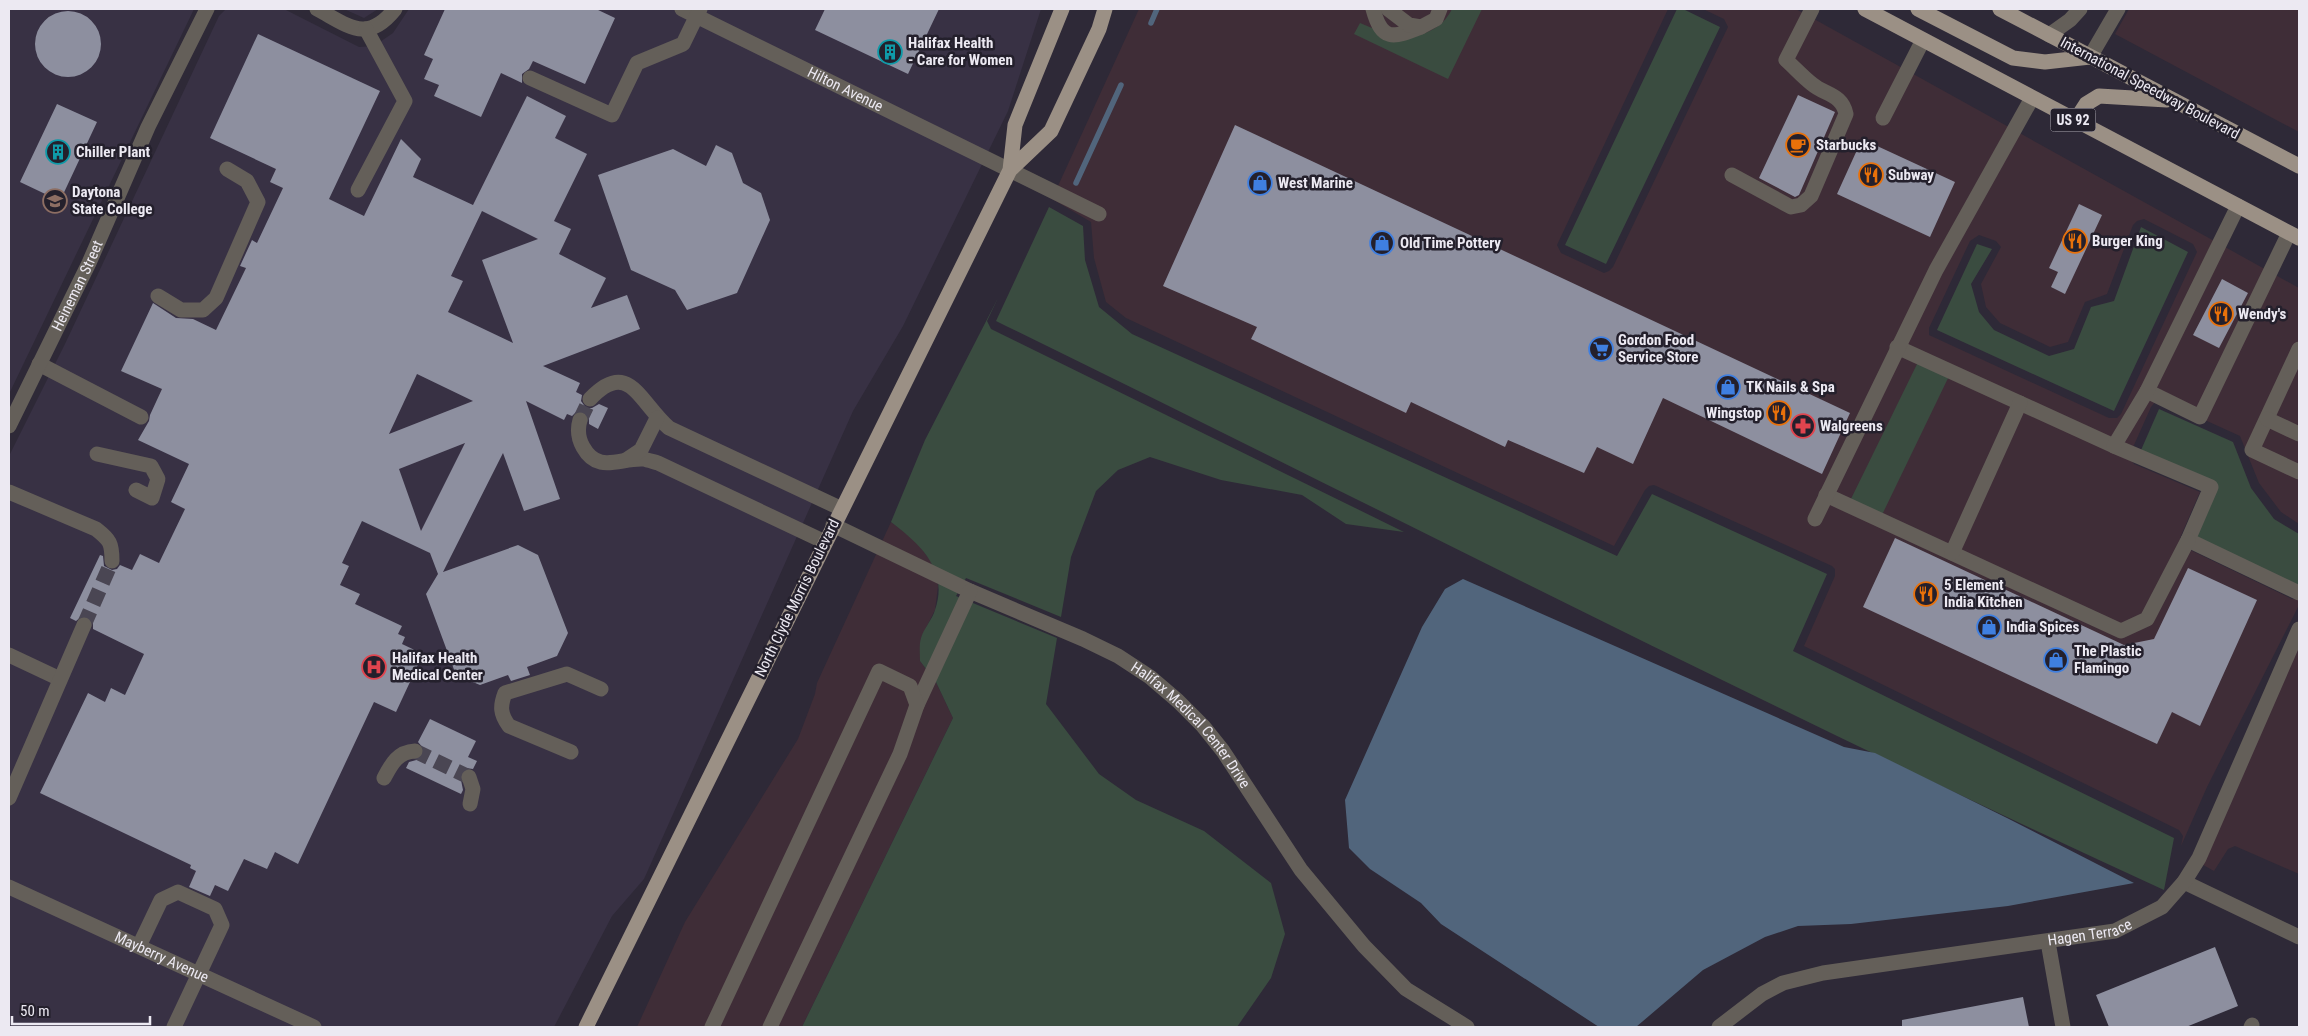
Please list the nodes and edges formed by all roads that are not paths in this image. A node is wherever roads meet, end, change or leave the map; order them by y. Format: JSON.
{"nodes":[{"id":1,"x":207,"y":9,"type":"edge"},
{"id":2,"x":317,"y":9,"type":"edge"},
{"id":3,"x":395,"y":9,"type":"edge"},
{"id":4,"x":682,"y":9,"type":"edge"},
{"id":5,"x":1062,"y":9,"type":"edge"},
{"id":6,"x":1105,"y":9,"type":"edge"},
{"id":7,"x":1373,"y":9,"type":"edge"},
{"id":8,"x":1388,"y":9,"type":"edge"},
{"id":9,"x":1440,"y":9,"type":"edge"},
{"id":10,"x":1812,"y":9,"type":"edge"},
{"id":11,"x":1865,"y":9,"type":"edge"},
{"id":12,"x":1918,"y":9,"type":"edge"},
{"id":13,"x":2000,"y":9,"type":"edge"},
{"id":14,"x":2080,"y":9,"type":"edge"},
{"id":15,"x":2118,"y":9,"type":"edge"},
{"id":16,"x":699,"y":12,"type":"edge"},
{"id":17,"x":1421,"y":27,"type":"junction"},
{"id":18,"x":366,"y":29,"type":"junction"},
{"id":19,"x":2049,"y":35,"type":"junction"},
{"id":20,"x":1923,"y":40,"type":"junction"},
{"id":21,"x":2090,"y":57,"type":"junction"},
{"id":22,"x":530,"y":78,"type":"dead end"},
{"id":23,"x":2032,"y":98,"type":"junction"},
{"id":24,"x":2174,"y":100,"type":"junction"},
{"id":25,"x":1883,"y":118,"type":"dead end"},
{"id":26,"x":2075,"y":121,"type":"junction"},
{"id":27,"x":2299,"y":166,"type":"edge"},
{"id":28,"x":227,"y":169,"type":"dead end"},
{"id":29,"x":1010,"y":170,"type":"junction"},
{"id":30,"x":1732,"y":175,"type":"dead end"},
{"id":31,"x":358,"y":190,"type":"dead end"},
{"id":32,"x":2238,"y":206,"type":"junction"},
{"id":33,"x":1099,"y":214,"type":"dead end"},
{"id":34,"x":2294,"y":235,"type":"edge"},
{"id":35,"x":158,"y":296,"type":"dead end"},
{"id":36,"x":1898,"y":347,"type":"junction"},
{"id":37,"x":2299,"y":350,"type":"edge"},
{"id":38,"x":39,"y":364,"type":"junction"},
{"id":39,"x":2147,"y":391,"type":"junction"},
{"id":40,"x":590,"y":399,"type":"tunnel mouth"},
{"id":41,"x":2020,"y":404,"type":"junction"},
{"id":42,"x":141,"y":417,"type":"dead end"},
{"id":43,"x":657,"y":418,"type":"junction"},
{"id":44,"x":2266,"y":419,"type":"junction"},
{"id":45,"x":580,"y":420,"type":"tunnel mouth"},
{"id":46,"x":9,"y":426,"type":"edge"},
{"id":47,"x":2299,"y":434,"type":"edge"},
{"id":48,"x":2114,"y":446,"type":"junction"},
{"id":49,"x":97,"y":454,"type":"dead end"},
{"id":50,"x":623,"y":462,"type":"junction"},
{"id":51,"x":2299,"y":472,"type":"edge"},
{"id":52,"x":136,"y":490,"type":"dead end"},
{"id":53,"x":9,"y":492,"type":"edge"},
{"id":54,"x":1826,"y":495,"type":"junction"},
{"id":55,"x":842,"y":509,"type":"junction"},
{"id":56,"x":1815,"y":518,"type":"dead end"},
{"id":57,"x":833,"y":526,"type":"junction"},
{"id":58,"x":2188,"y":540,"type":"junction"},
{"id":59,"x":825,"y":542,"type":"junction"},
{"id":60,"x":1952,"y":553,"type":"junction"},
{"id":61,"x":112,"y":560,"type":"tunnel mouth"},
{"id":62,"x":970,"y":590,"type":"junction"},
{"id":63,"x":2299,"y":593,"type":"edge"},
{"id":64,"x":84,"y":624,"type":"tunnel mouth"},
{"id":65,"x":2299,"y":629,"type":"edge"},
{"id":66,"x":9,"y":655,"type":"edge"},
{"id":67,"x":60,"y":679,"type":"junction"},
{"id":68,"x":601,"y":689,"type":"dead end"},
{"id":69,"x":917,"y":704,"type":"junction"},
{"id":70,"x":414,"y":751,"type":"dead end"},
{"id":71,"x":571,"y":752,"type":"dead end"},
{"id":72,"x":469,"y":777,"type":"dead end"},
{"id":73,"x":384,"y":778,"type":"dead end"},
{"id":74,"x":9,"y":798,"type":"edge"},
{"id":75,"x":470,"y":804,"type":"dead end"},
{"id":76,"x":2184,"y":882,"type":"junction"},
{"id":77,"x":9,"y":887,"type":"edge"},
{"id":78,"x":2299,"y":937,"type":"edge"},
{"id":79,"x":2048,"y":942,"type":"junction"},
{"id":80,"x":140,"y":944,"type":"dead end"},
{"id":81,"x":199,"y":974,"type":"junction"},
{"id":82,"x":174,"y":1027,"type":"edge"},
{"id":83,"x":314,"y":1027,"type":"edge"},
{"id":84,"x":586,"y":1027,"type":"edge"},
{"id":85,"x":712,"y":1027,"type":"edge"},
{"id":86,"x":770,"y":1027,"type":"edge"},
{"id":87,"x":1467,"y":1027,"type":"edge"},
{"id":88,"x":1719,"y":1027,"type":"edge"},
{"id":89,"x":2063,"y":1027,"type":"edge"}],
"edges":[{"from":1,"to":38,"type":"street","name":"Heineman Street"},
{"from":2,"to":18,"type":"street"},
{"from":3,"to":18,"type":"street"},
{"from":4,"to":16,"type":"street","name":"Hilton Avenue"},
{"from":5,"to":29,"type":"main road","name":"North Clyde Morris Boulevard"},
{"from":6,"to":29,"type":"main road","name":"North Clyde Morris Boulevard"},
{"from":7,"to":17,"type":"street"},
{"from":8,"to":17,"type":"street"},
{"from":9,"to":17,"type":"street"},
{"from":10,"to":30,"type":"street"},
{"from":11,"to":20,"type":"main road","number":"US 92"},
{"from":12,"to":21,"type":"main road"},
{"from":13,"to":19,"type":"main road","name":"International Speedway Boulevard"},
{"from":14,"to":19,"type":"street"},
{"from":15,"to":21,"type":"street"},
{"from":16,"to":22,"type":"street"},
{"from":16,"to":29,"type":"street","name":"Hilton Avenue"},
{"from":18,"to":31,"type":"street"},
{"from":19,"to":21,"type":"main road","name":"International Speedway Boulevard"},
{"from":20,"to":23,"type":"main road","number":"US 92"},
{"from":20,"to":25,"type":"street"},
{"from":21,"to":24,"type":"main road","name":"International Speedway Boulevard"},
{"from":23,"to":26,"type":"main road","number":"US 92"},
{"from":23,"to":36,"type":"street"},
{"from":24,"to":26,"type":"main road"},
{"from":24,"to":27,"type":"main road","name":"International Speedway Boulevard"},
{"from":26,"to":32,"type":"main road","number":"US 92"},
{"from":28,"to":35,"type":"street"},
{"from":29,"to":33,"type":"street","name":"Hilton Avenue"},
{"from":29,"to":55,"type":"main road","name":"North Clyde Morris Boulevard"},
{"from":32,"to":34,"type":"main road","number":"US 92"},
{"from":32,"to":39,"type":"street"},
{"from":34,"to":39,"type":"street"},
{"from":36,"to":41,"type":"street"},
{"from":36,"to":54,"type":"street"},
{"from":37,"to":44,"type":"street"},
{"from":38,"to":42,"type":"street"},
{"from":38,"to":46,"type":"street","name":"Heineman Street"},
{"from":39,"to":48,"type":"street"},
{"from":40,"to":43,"type":"street"},
{"from":41,"to":48,"type":"street"},
{"from":41,"to":60,"type":"street"},
{"from":43,"to":50,"type":"street"},
{"from":43,"to":55,"type":"street"},
{"from":44,"to":47,"type":"street"},
{"from":44,"to":51,"type":"street"},
{"from":45,"to":50,"type":"street"},
{"from":48,"to":58,"type":"street"},
{"from":49,"to":52,"type":"street"},
{"from":50,"to":59,"type":"street"},
{"from":53,"to":61,"type":"street"},
{"from":54,"to":56,"type":"street"},
{"from":54,"to":60,"type":"street"},
{"from":55,"to":57,"type":"main road","name":"North Clyde Morris Boulevard"},
{"from":57,"to":59,"type":"main road","name":"North Clyde Morris Boulevard"},
{"from":57,"to":62,"type":"street","name":"Halifax Medical Center Drive"},
{"from":58,"to":60,"type":"street"},
{"from":58,"to":63,"type":"street"},
{"from":59,"to":84,"type":"main road","name":"North Clyde Morris Boulevard"},
{"from":62,"to":69,"type":"street"},
{"from":62,"to":87,"type":"street","name":"Halifax Medical Center Drive"},
{"from":64,"to":67,"type":"street"},
{"from":65,"to":76,"type":"street","name":"Hagen Terrace"},
{"from":66,"to":67,"type":"street"},
{"from":67,"to":74,"type":"street"},
{"from":68,"to":71,"type":"street"},
{"from":69,"to":85,"type":"street"},
{"from":69,"to":86,"type":"street"},
{"from":70,"to":73,"type":"street"},
{"from":72,"to":75,"type":"street"},
{"from":76,"to":78,"type":"street"},
{"from":76,"to":79,"type":"street","name":"Hagen Terrace"},
{"from":77,"to":81,"type":"street","name":"Mayberry Avenue"},
{"from":79,"to":88,"type":"street","name":"Hagen Terrace"},
{"from":79,"to":89,"type":"street"},
{"from":80,"to":81,"type":"street"},
{"from":81,"to":82,"type":"street"},
{"from":81,"to":83,"type":"street","name":"Mayberry Avenue"}]}
